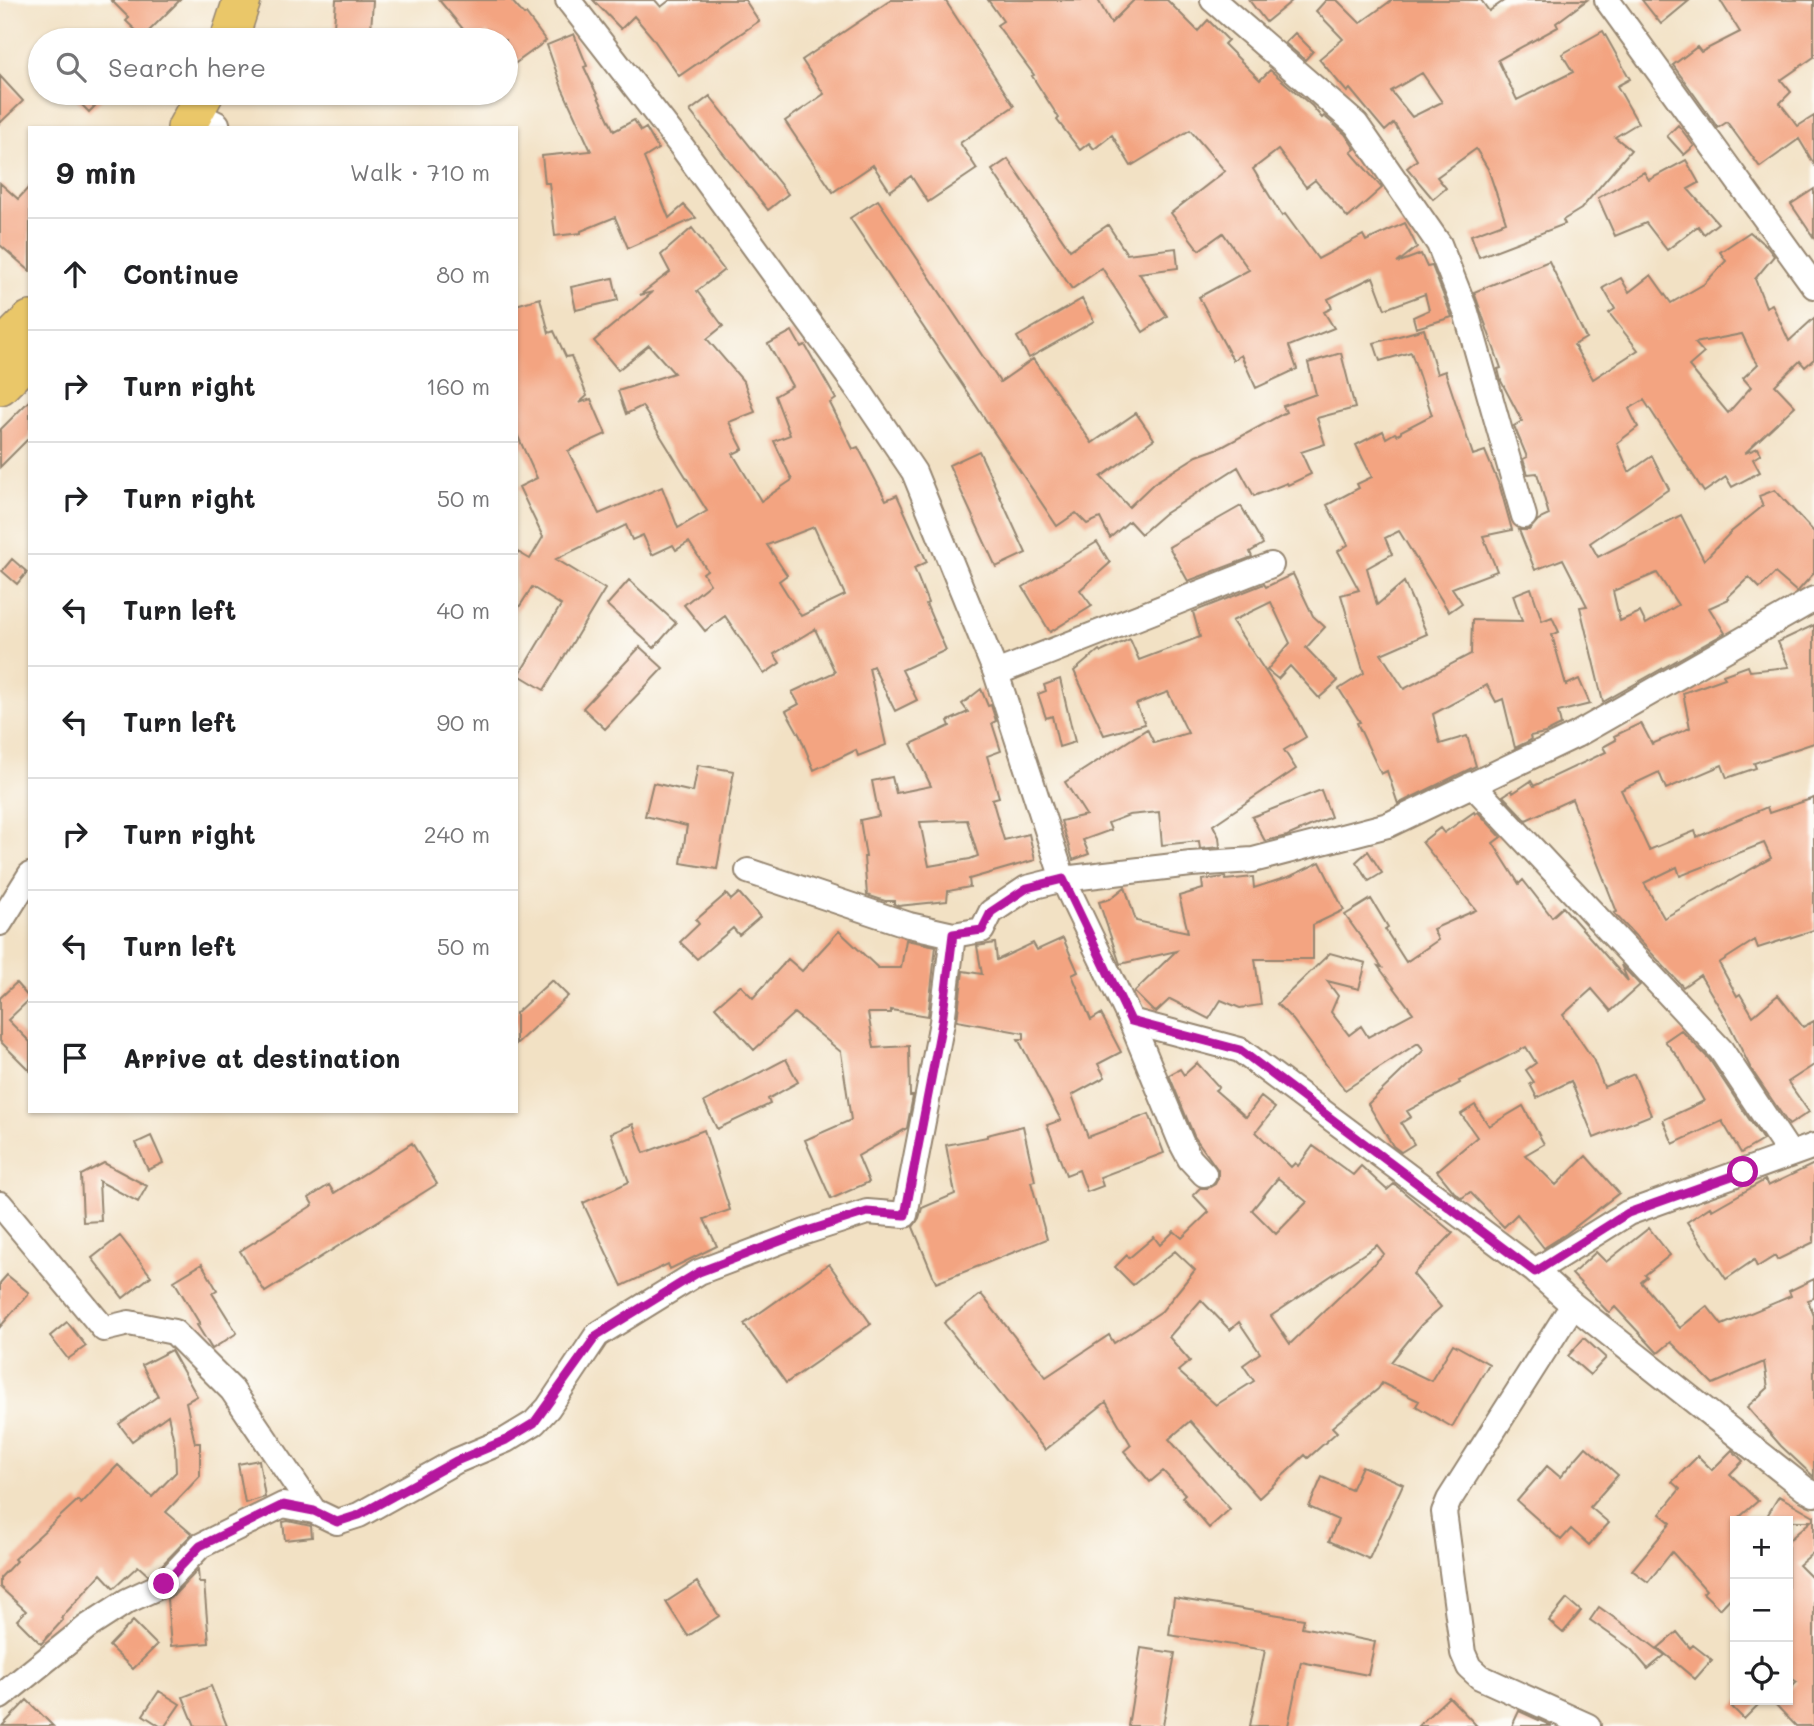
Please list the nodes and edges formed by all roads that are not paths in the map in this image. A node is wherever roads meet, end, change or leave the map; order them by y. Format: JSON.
{"nodes":[{"id":1,"x":242,"y":0,"type":"edge"},
{"id":2,"x":267,"y":0,"type":"edge"},
{"id":3,"x":568,"y":0,"type":"edge"},
{"id":4,"x":1213,"y":0,"type":"edge"},
{"id":5,"x":1607,"y":0,"type":"edge"},
{"id":6,"x":233,"y":28,"type":"edge"},
{"id":7,"x":258,"y":28,"type":"edge"},
{"id":8,"x":1814,"y":286,"type":"edge"},
{"id":9,"x":28,"y":322,"type":"edge"},
{"id":10,"x":0,"y":350,"type":"edge"},
{"id":11,"x":28,"y":358,"type":"edge"},
{"id":12,"x":0,"y":386,"type":"edge"},
{"id":13,"x":1524,"y":516,"type":"dead end"},
{"id":14,"x":1271,"y":565,"type":"dead end"},
{"id":15,"x":1814,"y":600,"type":"edge"},
{"id":16,"x":996,"y":673,"type":"junction"},
{"id":17,"x":1472,"y":784,"type":"junction"},
{"id":18,"x":748,"y":871,"type":"dead end"},
{"id":19,"x":28,"y":878,"type":"edge"},
{"id":20,"x":1063,"y":879,"type":"junction"},
{"id":21,"x":0,"y":923,"type":"edge"},
{"id":22,"x":953,"y":934,"type":"junction"},
{"id":23,"x":1131,"y":1021,"type":"junction"},
{"id":24,"x":1814,"y":1146,"type":"edge"},
{"id":25,"x":1790,"y":1154,"type":"junction"},
{"id":26,"x":1204,"y":1174,"type":"dead end"},
{"id":27,"x":0,"y":1204,"type":"edge"},
{"id":28,"x":1535,"y":1272,"type":"junction"},
{"id":29,"x":1573,"y":1305,"type":"junction"},
{"id":30,"x":1814,"y":1494,"type":"edge"},
{"id":31,"x":314,"y":1511,"type":"junction"},
{"id":32,"x":0,"y":1697,"type":"edge"},
{"id":33,"x":1588,"y":1726,"type":"edge"}],
"edges":[{"from":1,"to":6,"type":"highway"},
{"from":2,"to":7,"type":"highway"},
{"from":3,"to":16,"type":"street"},
{"from":4,"to":13,"type":"street"},
{"from":5,"to":8,"type":"street"},
{"from":9,"to":10,"type":"highway"},
{"from":11,"to":12,"type":"highway"},
{"from":14,"to":16,"type":"street"},
{"from":15,"to":17,"type":"street"},
{"from":16,"to":20,"type":"street"},
{"from":17,"to":20,"type":"street"},
{"from":17,"to":25,"type":"street"},
{"from":18,"to":22,"type":"street"},
{"from":19,"to":21,"type":"street"},
{"from":20,"to":22,"type":"street"},
{"from":20,"to":23,"type":"street"},
{"from":22,"to":31,"type":"street"},
{"from":23,"to":26,"type":"street"},
{"from":23,"to":28,"type":"street"},
{"from":24,"to":25,"type":"street"},
{"from":25,"to":28,"type":"street"},
{"from":27,"to":31,"type":"street"},
{"from":28,"to":29,"type":"street"},
{"from":29,"to":30,"type":"street"},
{"from":29,"to":33,"type":"street"},
{"from":31,"to":32,"type":"street"}]}
